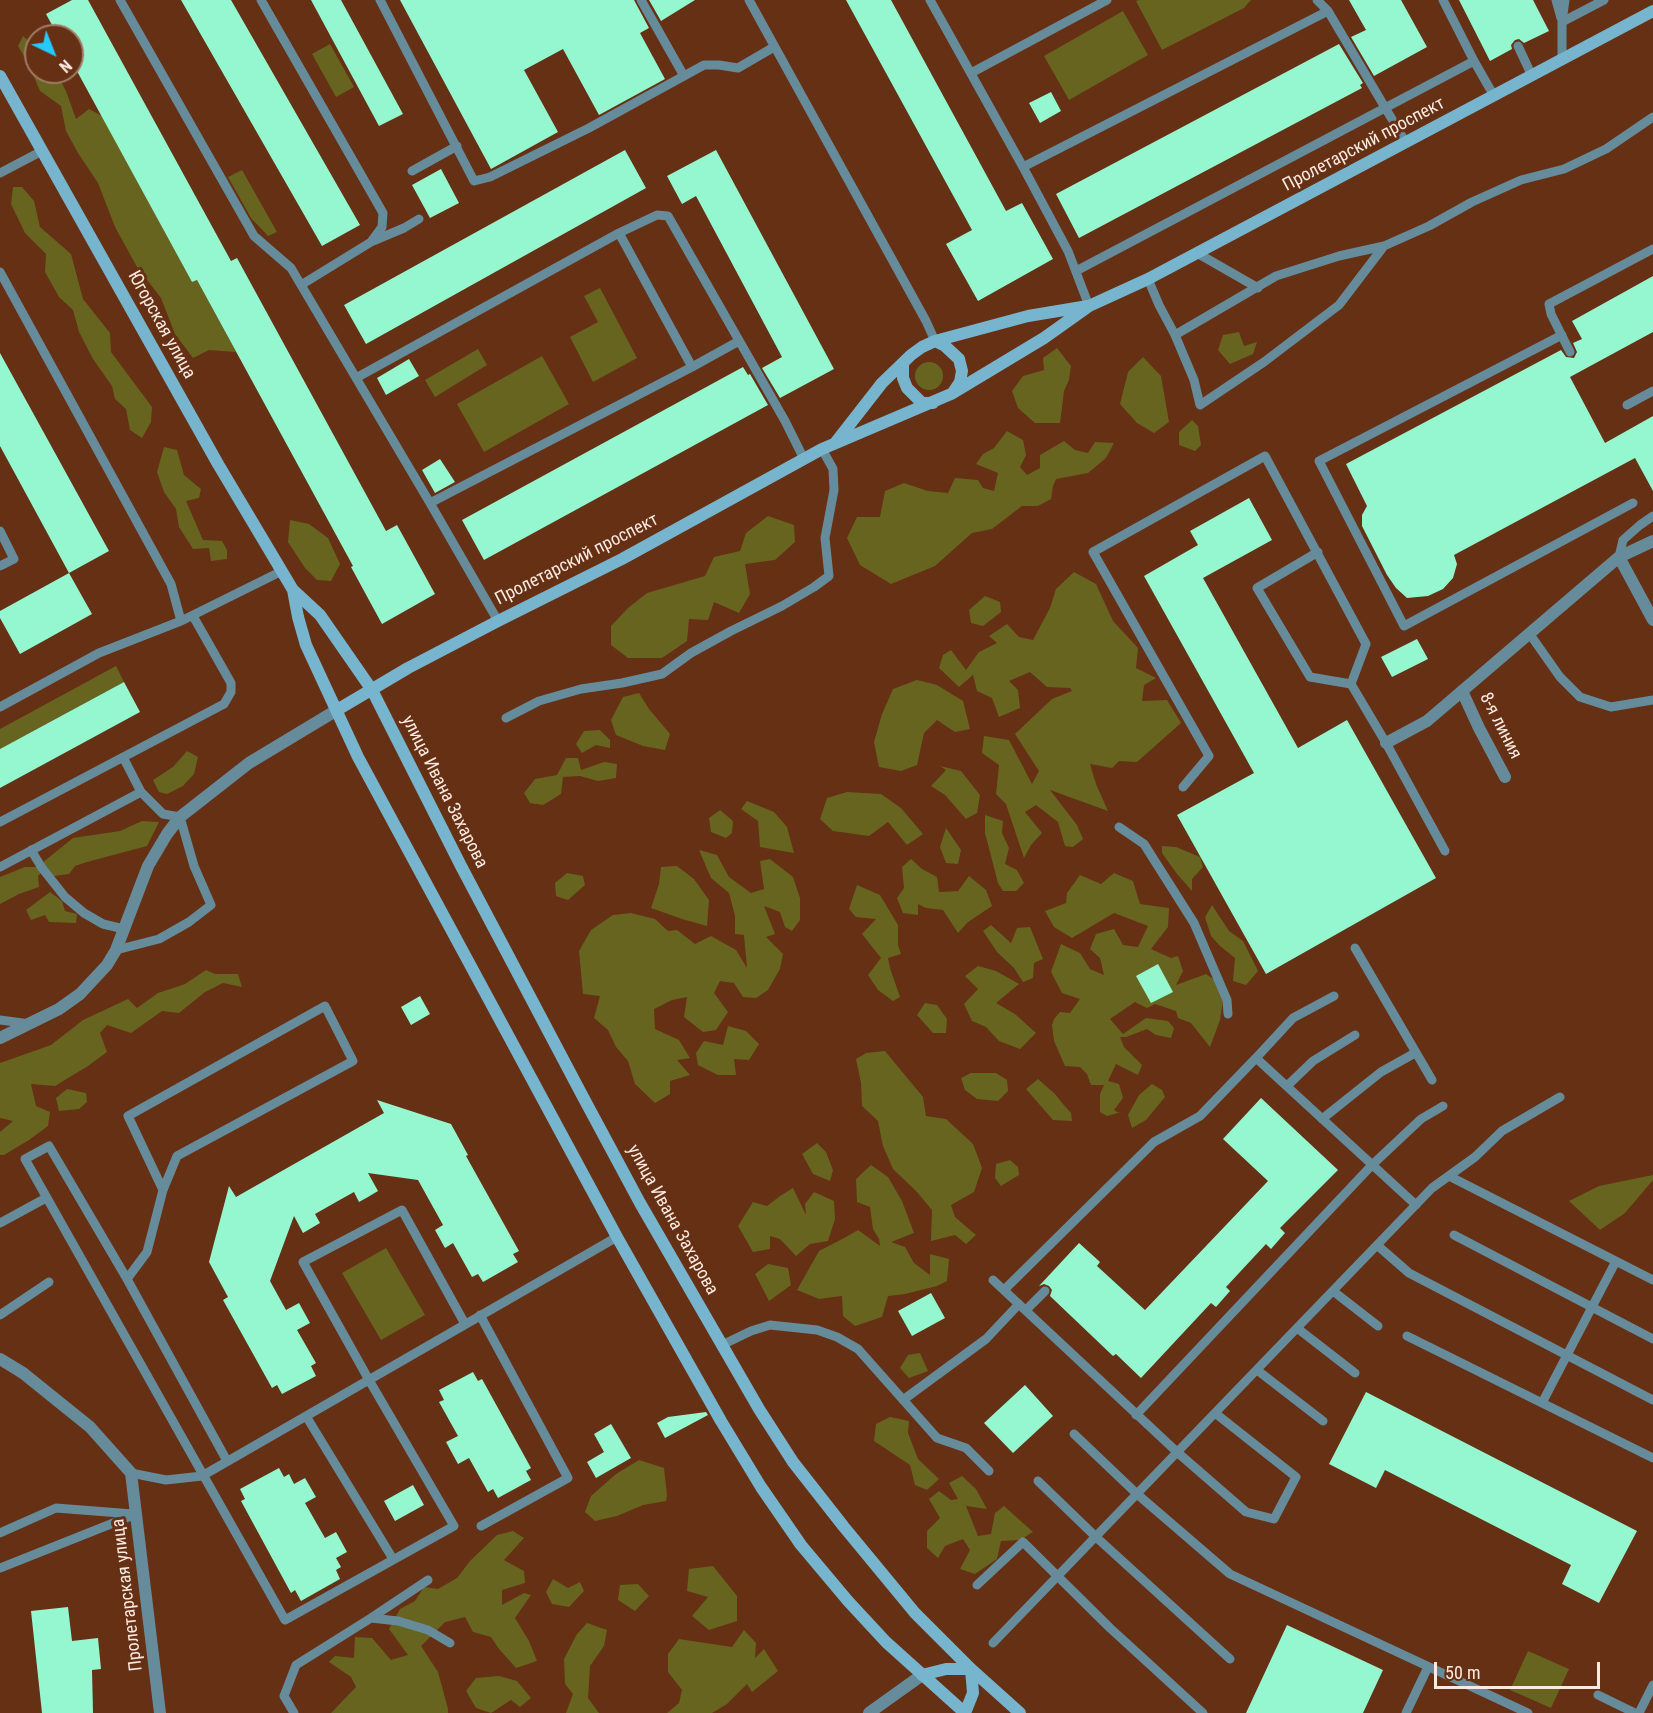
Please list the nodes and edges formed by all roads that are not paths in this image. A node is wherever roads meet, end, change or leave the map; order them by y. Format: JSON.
{"nodes":[{"id":1,"x":120,"y":0,"type":"edge"},
{"id":2,"x":261,"y":0,"type":"edge"},
{"id":3,"x":380,"y":0,"type":"edge"},
{"id":4,"x":641,"y":0,"type":"edge"},
{"id":5,"x":749,"y":0,"type":"edge"},
{"id":6,"x":930,"y":0,"type":"edge"},
{"id":7,"x":1107,"y":0,"type":"edge"},
{"id":8,"x":1317,"y":0,"type":"edge"},
{"id":9,"x":1443,"y":0,"type":"edge"},
{"id":10,"x":1556,"y":0,"type":"edge"},
{"id":11,"x":1565,"y":0,"type":"edge"},
{"id":12,"x":1604,"y":0,"type":"edge"},
{"id":13,"x":1328,"y":11,"type":"junction"},
{"id":14,"x":1653,"y":11,"type":"edge"},
{"id":15,"x":1562,"y":22,"type":"junction"},
{"id":16,"x":1518,"y":46,"type":"dead end"},
{"id":17,"x":774,"y":47,"type":"junction"},
{"id":18,"x":1562,"y":60,"type":"junction"},
{"id":19,"x":1473,"y":61,"type":"junction"},
{"id":20,"x":971,"y":73,"type":"junction"},
{"id":21,"x":1532,"y":75,"type":"junction"},
{"id":22,"x":0,"y":76,"type":"edge"},
{"id":23,"x":684,"y":76,"type":"junction"},
{"id":24,"x":1494,"y":96,"type":"junction"},
{"id":25,"x":1386,"y":108,"type":"junction"},
{"id":26,"x":1653,"y":117,"type":"edge"},
{"id":27,"x":1406,"y":142,"type":"junction"},
{"id":28,"x":457,"y":146,"type":"junction"},
{"id":29,"x":42,"y":151,"type":"junction"},
{"id":30,"x":1023,"y":167,"type":"junction"},
{"id":31,"x":412,"y":171,"type":"dead end"},
{"id":32,"x":0,"y":173,"type":"edge"},
{"id":33,"x":419,"y":219,"type":"dead end"},
{"id":34,"x":619,"y":233,"type":"junction"},
{"id":35,"x":371,"y":242,"type":"junction"},
{"id":36,"x":1384,"y":246,"type":"junction"},
{"id":37,"x":1653,"y":249,"type":"edge"},
{"id":38,"x":1197,"y":254,"type":"junction"},
{"id":39,"x":1076,"y":271,"type":"junction"},
{"id":40,"x":0,"y":272,"type":"edge"},
{"id":41,"x":1148,"y":279,"type":"junction"},
{"id":42,"x":301,"y":285,"type":"junction"},
{"id":43,"x":1258,"y":288,"type":"junction"},
{"id":44,"x":1089,"y":306,"type":"junction"},
{"id":45,"x":1175,"y":335,"type":"junction"},
{"id":46,"x":1562,"y":335,"type":"junction"},
{"id":47,"x":739,"y":341,"type":"junction"},
{"id":48,"x":935,"y":341,"type":"junction"},
{"id":49,"x":1570,"y":352,"type":"dead end"},
{"id":50,"x":903,"y":363,"type":"junction"},
{"id":51,"x":692,"y":368,"type":"junction"},
{"id":52,"x":356,"y":378,"type":"junction"},
{"id":53,"x":1653,"y":391,"type":"edge"},
{"id":54,"x":951,"y":394,"type":"junction"},
{"id":55,"x":933,"y":403,"type":"junction"},
{"id":56,"x":1627,"y":405,"type":"dead end"},
{"id":57,"x":835,"y":443,"type":"junction"},
{"id":58,"x":822,"y":449,"type":"junction"},
{"id":59,"x":804,"y":459,"type":"junction"},
{"id":60,"x":430,"y":503,"type":"junction"},
{"id":61,"x":1633,"y":503,"type":"dead end"},
{"id":62,"x":1653,"y":516,"type":"edge"},
{"id":63,"x":0,"y":531,"type":"edge"},
{"id":64,"x":1653,"y":541,"type":"edge"},
{"id":65,"x":1318,"y":552,"type":"junction"},
{"id":66,"x":1619,"y":557,"type":"junction"},
{"id":67,"x":0,"y":566,"type":"edge"},
{"id":68,"x":282,"y":571,"type":"junction"},
{"id":69,"x":293,"y":590,"type":"junction"},
{"id":70,"x":193,"y":616,"type":"junction"},
{"id":71,"x":1653,"y":620,"type":"edge"},
{"id":72,"x":181,"y":621,"type":"junction"},
{"id":73,"x":498,"y":621,"type":"junction"},
{"id":74,"x":1529,"y":633,"type":"junction"},
{"id":75,"x":1351,"y":684,"type":"junction"},
{"id":76,"x":372,"y":690,"type":"junction"},
{"id":77,"x":1462,"y":691,"type":"junction"},
{"id":78,"x":1653,"y":700,"type":"edge"},
{"id":79,"x":0,"y":707,"type":"edge"},
{"id":80,"x":337,"y":711,"type":"junction"},
{"id":81,"x":507,"y":718,"type":"dead end"},
{"id":82,"x":1386,"y":743,"type":"junction"},
{"id":83,"x":123,"y":757,"type":"junction"},
{"id":84,"x":1505,"y":777,"type":"dead end"},
{"id":85,"x":1183,"y":787,"type":"dead end"},
{"id":86,"x":141,"y":792,"type":"junction"},
{"id":87,"x":180,"y":817,"type":"junction"},
{"id":88,"x":0,"y":822,"type":"edge"},
{"id":89,"x":1119,"y":827,"type":"dead end"},
{"id":90,"x":31,"y":850,"type":"junction"},
{"id":91,"x":1445,"y":851,"type":"dead end"},
{"id":92,"x":0,"y":867,"type":"edge"},
{"id":93,"x":124,"y":929,"type":"junction"},
{"id":94,"x":1355,"y":948,"type":"dead end"},
{"id":95,"x":116,"y":950,"type":"junction"},
{"id":96,"x":1334,"y":996,"type":"dead end"},
{"id":97,"x":1228,"y":1014,"type":"dead end"},
{"id":98,"x":0,"y":1020,"type":"edge"},
{"id":99,"x":30,"y":1024,"type":"junction"},
{"id":100,"x":1355,"y":1035,"type":"dead end"},
{"id":101,"x":0,"y":1038,"type":"edge"},
{"id":102,"x":1415,"y":1053,"type":"junction"},
{"id":103,"x":1256,"y":1058,"type":"junction"},
{"id":104,"x":1432,"y":1080,"type":"dead end"},
{"id":105,"x":1287,"y":1086,"type":"junction"},
{"id":106,"x":1560,"y":1097,"type":"dead end"},
{"id":107,"x":1443,"y":1106,"type":"dead end"},
{"id":108,"x":1322,"y":1119,"type":"junction"},
{"id":109,"x":1372,"y":1165,"type":"junction"},
{"id":110,"x":1449,"y":1176,"type":"junction"},
{"id":111,"x":163,"y":1190,"type":"junction"},
{"id":112,"x":46,"y":1198,"type":"junction"},
{"id":113,"x":1416,"y":1205,"type":"junction"},
{"id":114,"x":0,"y":1222,"type":"edge"},
{"id":115,"x":1454,"y":1235,"type":"dead end"},
{"id":116,"x":617,"y":1237,"type":"junction"},
{"id":117,"x":1377,"y":1245,"type":"junction"},
{"id":118,"x":1616,"y":1261,"type":"junction"},
{"id":119,"x":127,"y":1279,"type":"junction"},
{"id":120,"x":993,"y":1280,"type":"dead end"},
{"id":121,"x":1653,"y":1280,"type":"edge"},
{"id":122,"x":49,"y":1282,"type":"dead end"},
{"id":123,"x":1004,"y":1290,"type":"junction"},
{"id":124,"x":1045,"y":1291,"type":"dead end"},
{"id":125,"x":1333,"y":1291,"type":"junction"},
{"id":126,"x":1023,"y":1307,"type":"junction"},
{"id":127,"x":1592,"y":1307,"type":"junction"},
{"id":128,"x":0,"y":1315,"type":"edge"},
{"id":129,"x":480,"y":1315,"type":"junction"},
{"id":130,"x":465,"y":1324,"type":"junction"},
{"id":131,"x":1378,"y":1326,"type":"dead end"},
{"id":132,"x":1297,"y":1328,"type":"junction"},
{"id":133,"x":1407,"y":1336,"type":"dead end"},
{"id":134,"x":1653,"y":1339,"type":"edge"},
{"id":135,"x":722,"y":1345,"type":"junction"},
{"id":136,"x":1567,"y":1356,"type":"junction"},
{"id":137,"x":0,"y":1359,"type":"edge"},
{"id":138,"x":1257,"y":1370,"type":"junction"},
{"id":139,"x":1355,"y":1373,"type":"dead end"},
{"id":140,"x":369,"y":1380,"type":"junction"},
{"id":141,"x":903,"y":1400,"type":"junction"},
{"id":142,"x":1653,"y":1400,"type":"edge"},
{"id":143,"x":1542,"y":1403,"type":"junction"},
{"id":144,"x":1215,"y":1413,"type":"junction"},
{"id":145,"x":1136,"y":1414,"type":"junction"},
{"id":146,"x":306,"y":1416,"type":"junction"},
{"id":147,"x":1323,"y":1421,"type":"dead end"},
{"id":148,"x":1074,"y":1434,"type":"dead end"},
{"id":149,"x":1177,"y":1452,"type":"junction"},
{"id":150,"x":1653,"y":1458,"type":"edge"},
{"id":151,"x":227,"y":1461,"type":"junction"},
{"id":152,"x":989,"y":1470,"type":"dead end"},
{"id":153,"x":131,"y":1473,"type":"junction"},
{"id":154,"x":202,"y":1476,"type":"junction"},
{"id":155,"x":1038,"y":1481,"type":"dead end"},
{"id":156,"x":1137,"y":1494,"type":"junction"},
{"id":157,"x":136,"y":1514,"type":"junction"},
{"id":158,"x":481,"y":1526,"type":"dead end"},
{"id":159,"x":0,"y":1533,"type":"edge"},
{"id":160,"x":1096,"y":1537,"type":"junction"},
{"id":161,"x":393,"y":1560,"type":"junction"},
{"id":162,"x":0,"y":1568,"type":"edge"},
{"id":163,"x":1057,"y":1576,"type":"junction"},
{"id":164,"x":428,"y":1580,"type":"dead end"},
{"id":165,"x":977,"y":1585,"type":"dead end"},
{"id":166,"x":371,"y":1618,"type":"junction"},
{"id":167,"x":450,"y":1643,"type":"dead end"},
{"id":168,"x":993,"y":1643,"type":"dead end"},
{"id":169,"x":1230,"y":1659,"type":"dead end"},
{"id":170,"x":1428,"y":1667,"type":"junction"},
{"id":171,"x":971,"y":1670,"type":"junction"},
{"id":172,"x":922,"y":1675,"type":"junction"},
{"id":173,"x":1653,"y":1686,"type":"edge"},
{"id":174,"x":1598,"y":1695,"type":"dead end"},
{"id":175,"x":164,"y":1712,"type":"edge"},
{"id":176,"x":294,"y":1713,"type":"edge"},
{"id":177,"x":869,"y":1713,"type":"edge"},
{"id":178,"x":965,"y":1713,"type":"edge"},
{"id":179,"x":1020,"y":1713,"type":"edge"},
{"id":180,"x":1203,"y":1713,"type":"edge"},
{"id":181,"x":1406,"y":1713,"type":"edge"},
{"id":182,"x":1528,"y":1713,"type":"edge"},
{"id":183,"x":1637,"y":1713,"type":"edge"}],
"edges":[{"from":1,"to":42,"type":"lane"},
{"from":2,"to":35,"type":"lane"},
{"from":3,"to":28,"type":"lane"},
{"from":4,"to":23,"type":"lane"},
{"from":5,"to":17,"type":"lane"},
{"from":6,"to":20,"type":"lane"},
{"from":7,"to":20,"type":"lane"},
{"from":8,"to":13,"type":"lane"},
{"from":9,"to":19,"type":"lane"},
{"from":10,"to":15,"type":"lane"},
{"from":11,"to":15,"type":"lane"},
{"from":12,"to":15,"type":"lane"},
{"from":13,"to":25,"type":"lane"},
{"from":13,"to":30,"type":"lane"},
{"from":14,"to":18,"type":"main road","name":"Пролетарский проспект"},
{"from":15,"to":18,"type":"lane"},
{"from":16,"to":21,"type":"lane"},
{"from":17,"to":23,"type":"lane"},
{"from":17,"to":48,"type":"lane"},
{"from":18,"to":21,"type":"main road","name":"Пролетарский проспект"},
{"from":19,"to":24,"type":"lane"},
{"from":19,"to":25,"type":"lane"},
{"from":20,"to":30,"type":"lane"},
{"from":21,"to":24,"type":"main road","name":"Пролетарский проспект"},
{"from":22,"to":29,"type":"main road","name":"Югорская улица"},
{"from":23,"to":28,"type":"lane"},
{"from":24,"to":27,"type":"main road","name":"Пролетарский проспект"},
{"from":25,"to":27,"type":"lane"},
{"from":25,"to":39,"type":"lane"},
{"from":26,"to":36,"type":"lane"},
{"from":27,"to":38,"type":"main road","name":"Пролетарский проспект"},
{"from":28,"to":31,"type":"lane"},
{"from":29,"to":32,"type":"lane"},
{"from":29,"to":68,"type":"main road","name":"Югорская улица"},
{"from":30,"to":39,"type":"lane"},
{"from":33,"to":35,"type":"lane"},
{"from":34,"to":47,"type":"lane"},
{"from":34,"to":51,"type":"lane"},
{"from":34,"to":52,"type":"lane"},
{"from":35,"to":42,"type":"lane"},
{"from":36,"to":43,"type":"lane"},
{"from":36,"to":45,"type":"lane"},
{"from":37,"to":46,"type":"lane"},
{"from":38,"to":41,"type":"main road","name":"Пролетарский проспект"},
{"from":38,"to":43,"type":"lane"},
{"from":39,"to":44,"type":"lane"},
{"from":40,"to":72,"type":"lane"},
{"from":41,"to":44,"type":"main road","name":"Пролетарский проспект"},
{"from":41,"to":45,"type":"lane"},
{"from":42,"to":52,"type":"lane"},
{"from":43,"to":45,"type":"lane"},
{"from":44,"to":48,"type":"main road","name":"Пролетарский проспект"},
{"from":44,"to":54,"type":"main road","name":"Пролетарский проспект"},
{"from":46,"to":49,"type":"lane"},
{"from":46,"to":61,"type":"lane"},
{"from":47,"to":51,"type":"lane"},
{"from":47,"to":59,"type":"lane"},
{"from":48,"to":50,"type":"main road","name":"Пролетарский проспект"},
{"from":48,"to":54,"type":"main road"},
{"from":50,"to":55,"type":"main road"},
{"from":50,"to":57,"type":"main road","name":"Пролетарский проспект"},
{"from":51,"to":60,"type":"lane"},
{"from":52,"to":60,"type":"lane"},
{"from":53,"to":56,"type":"lane"},
{"from":54,"to":55,"type":"main road","name":"Пролетарский проспект"},
{"from":55,"to":57,"type":"main road","name":"Пролетарский проспект"},
{"from":57,"to":58,"type":"main road","name":"Пролетарский проспект"},
{"from":58,"to":59,"type":"main road","name":"Пролетарский проспект"},
{"from":58,"to":81,"type":"lane"},
{"from":59,"to":73,"type":"main road","name":"Пролетарский проспект"},
{"from":60,"to":73,"type":"lane"},
{"from":62,"to":66,"type":"lane"},
{"from":63,"to":67,"type":"lane"},
{"from":64,"to":66,"type":"street"},
{"from":65,"to":75,"type":"lane"},
{"from":65,"to":75,"type":"lane"},
{"from":65,"to":85,"type":"lane"},
{"from":66,"to":71,"type":"street"},
{"from":66,"to":74,"type":"street"},
{"from":68,"to":69,"type":"main road","name":"Югорская улица"},
{"from":68,"to":70,"type":"lane"},
{"from":69,"to":76,"type":"main road","name":"Югорская улица"},
{"from":69,"to":80,"type":"main road","name":"Югорская улица"},
{"from":70,"to":72,"type":"lane"},
{"from":70,"to":83,"type":"lane"},
{"from":72,"to":79,"type":"lane"},
{"from":73,"to":76,"type":"main road","name":"Пролетарский проспект"},
{"from":74,"to":77,"type":"street"},
{"from":74,"to":78,"type":"lane"},
{"from":75,"to":82,"type":"lane"},
{"from":76,"to":80,"type":"main road","name":"Пролетарский проспект"},
{"from":76,"to":135,"type":"main road","name":"улица Ивана Захарова"},
{"from":77,"to":82,"type":"street"},
{"from":77,"to":84,"type":"street","name":"8-я линия"},
{"from":80,"to":87,"type":"street"},
{"from":80,"to":116,"type":"main road"},
{"from":82,"to":91,"type":"lane"},
{"from":83,"to":86,"type":"lane"},
{"from":83,"to":88,"type":"lane"},
{"from":86,"to":87,"type":"lane"},
{"from":86,"to":90,"type":"lane"},
{"from":87,"to":93,"type":"street"},
{"from":87,"to":95,"type":"lane"},
{"from":89,"to":97,"type":"lane"},
{"from":90,"to":92,"type":"lane"},
{"from":90,"to":93,"type":"lane"},
{"from":93,"to":95,"type":"street"},
{"from":94,"to":102,"type":"lane"},
{"from":95,"to":99,"type":"street"},
{"from":96,"to":103,"type":"lane"},
{"from":98,"to":99,"type":"lane"},
{"from":99,"to":101,"type":"street"},
{"from":100,"to":105,"type":"lane"},
{"from":102,"to":104,"type":"lane"},
{"from":102,"to":108,"type":"lane"},
{"from":103,"to":105,"type":"lane"},
{"from":103,"to":123,"type":"lane"},
{"from":105,"to":108,"type":"lane"},
{"from":106,"to":110,"type":"lane"},
{"from":107,"to":109,"type":"lane"},
{"from":108,"to":109,"type":"lane"},
{"from":109,"to":113,"type":"lane"},
{"from":109,"to":145,"type":"lane"},
{"from":110,"to":113,"type":"lane"},
{"from":110,"to":118,"type":"lane"},
{"from":111,"to":111,"type":"lane"},
{"from":111,"to":119,"type":"lane"},
{"from":112,"to":114,"type":"lane"},
{"from":112,"to":119,"type":"lane"},
{"from":112,"to":154,"type":"lane"},
{"from":113,"to":117,"type":"lane"},
{"from":115,"to":127,"type":"lane"},
{"from":116,"to":129,"type":"lane"},
{"from":116,"to":172,"type":"main road"},
{"from":117,"to":125,"type":"lane"},
{"from":117,"to":136,"type":"lane"},
{"from":118,"to":121,"type":"lane"},
{"from":118,"to":127,"type":"lane"},
{"from":119,"to":151,"type":"lane"},
{"from":120,"to":123,"type":"lane"},
{"from":122,"to":128,"type":"lane"},
{"from":123,"to":126,"type":"lane"},
{"from":124,"to":126,"type":"lane"},
{"from":125,"to":131,"type":"lane"},
{"from":125,"to":132,"type":"lane"},
{"from":126,"to":141,"type":"lane"},
{"from":126,"to":145,"type":"lane"},
{"from":127,"to":134,"type":"lane"},
{"from":127,"to":136,"type":"lane"},
{"from":129,"to":130,"type":"lane"},
{"from":129,"to":158,"type":"lane"},
{"from":130,"to":140,"type":"lane"},
{"from":130,"to":140,"type":"lane"},
{"from":132,"to":138,"type":"lane"},
{"from":132,"to":139,"type":"lane"},
{"from":133,"to":143,"type":"lane"},
{"from":135,"to":141,"type":"lane"},
{"from":135,"to":171,"type":"main road","name":"улица Ивана Захарова"},
{"from":136,"to":142,"type":"lane"},
{"from":136,"to":143,"type":"lane"},
{"from":137,"to":153,"type":"street"},
{"from":138,"to":144,"type":"lane"},
{"from":138,"to":147,"type":"lane"},
{"from":140,"to":146,"type":"lane"},
{"from":140,"to":161,"type":"lane"},
{"from":141,"to":152,"type":"lane"},
{"from":143,"to":150,"type":"lane"},
{"from":144,"to":149,"type":"lane"},
{"from":144,"to":149,"type":"lane"},
{"from":145,"to":149,"type":"lane"},
{"from":146,"to":151,"type":"lane"},
{"from":146,"to":161,"type":"lane"},
{"from":148,"to":156,"type":"lane"},
{"from":149,"to":156,"type":"lane"},
{"from":151,"to":154,"type":"lane"},
{"from":153,"to":154,"type":"lane"},
{"from":153,"to":157,"type":"street","name":"Пролетарская улица"},
{"from":154,"to":161,"type":"lane"},
{"from":155,"to":160,"type":"lane"},
{"from":156,"to":160,"type":"lane"},
{"from":156,"to":170,"type":"lane"},
{"from":157,"to":159,"type":"lane"},
{"from":157,"to":162,"type":"lane"},
{"from":157,"to":175,"type":"street","name":"Пролетарская улица"},
{"from":160,"to":163,"type":"lane"},
{"from":160,"to":169,"type":"lane"},
{"from":163,"to":165,"type":"lane"},
{"from":163,"to":168,"type":"lane"},
{"from":163,"to":180,"type":"lane"},
{"from":164,"to":166,"type":"lane"},
{"from":166,"to":167,"type":"lane"},
{"from":166,"to":176,"type":"lane"},
{"from":170,"to":181,"type":"lane"},
{"from":170,"to":182,"type":"lane"},
{"from":171,"to":172,"type":"main road"},
{"from":171,"to":178,"type":"main road"},
{"from":171,"to":179,"type":"main road","name":"улица Ивана Захарова"},
{"from":172,"to":177,"type":"street"},
{"from":172,"to":178,"type":"main road"},
{"from":173,"to":183,"type":"lane"},
{"from":174,"to":183,"type":"lane"}]}
